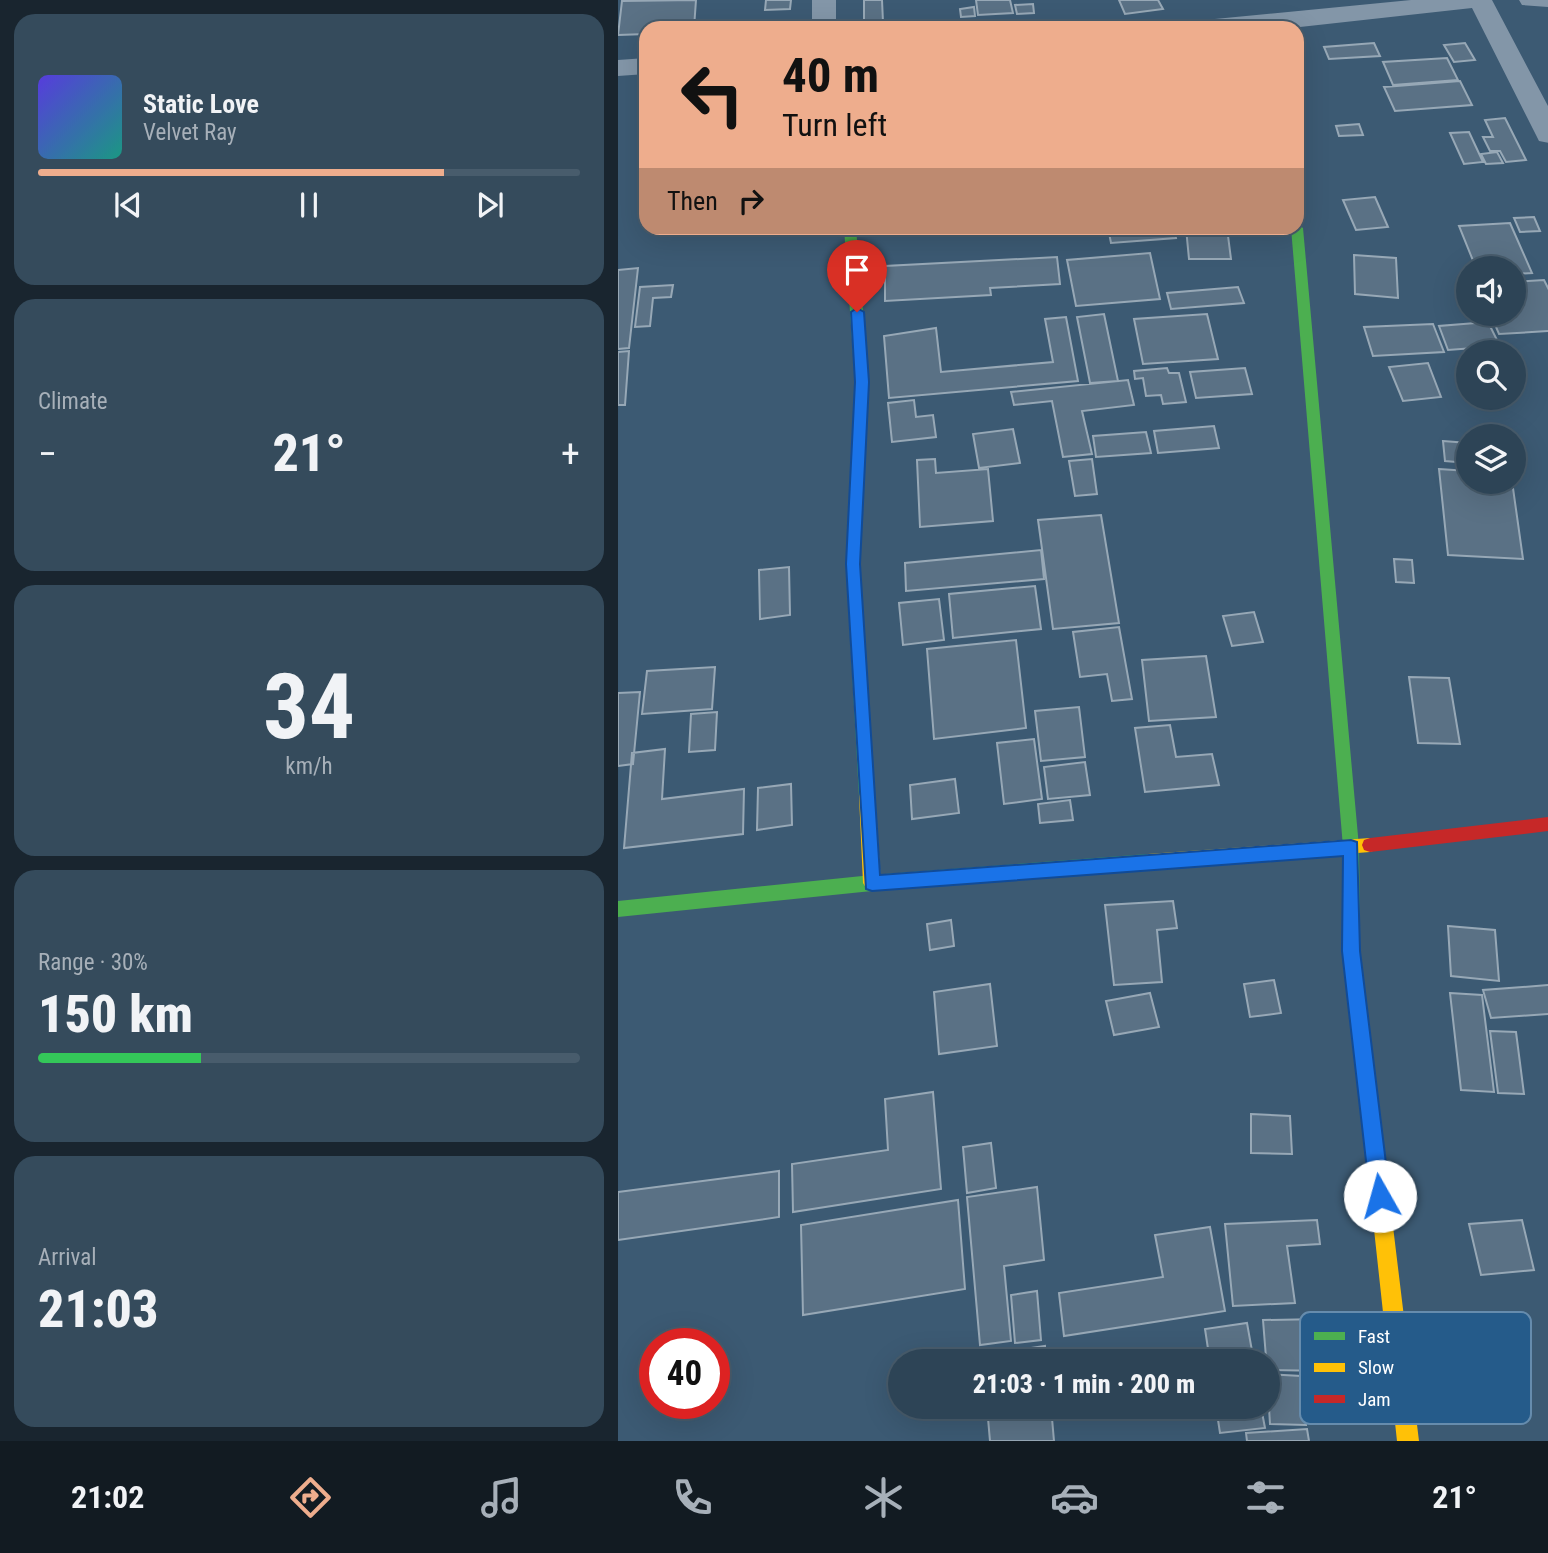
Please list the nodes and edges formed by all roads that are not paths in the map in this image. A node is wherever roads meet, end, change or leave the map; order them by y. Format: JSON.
{"nodes":[{"id":1,"x":824,"y":0,"type":"edge"},
{"id":2,"x":1478,"y":0,"type":"edge"},
{"id":3,"x":1531,"y":0,"type":"edge"},
{"id":4,"x":1548,"y":0,"type":"edge"},
{"id":5,"x":824,"y":21,"type":"edge"},
{"id":6,"x":1304,"y":22,"type":"edge"},
{"id":7,"x":639,"y":66,"type":"edge"},
{"id":8,"x":618,"y":68,"type":"edge"},
{"id":9,"x":1548,"y":135,"type":"edge"},
{"id":10,"x":851,"y":235,"type":"edge"},
{"id":11,"x":1298,"y":235,"type":"edge"},
{"id":12,"x":1548,"y":824,"type":"edge"},
{"id":13,"x":1351,"y":848,"type":"junction"},
{"id":14,"x":872,"y":883,"type":"junction"},
{"id":15,"x":618,"y":909,"type":"edge"},
{"id":16,"x":1393,"y":1312,"type":"edge"}],
"edges":[{"from":1,"to":5,"type":"street"},
{"from":2,"to":6,"type":"street"},
{"from":2,"to":9,"type":"street"},
{"from":3,"to":4,"type":"street"},
{"from":7,"to":8,"type":"street"},
{"from":10,"to":14,"type":"street"},
{"from":11,"to":13,"type":"street"},
{"from":12,"to":13,"type":"street"},
{"from":13,"to":14,"type":"street"},
{"from":13,"to":16,"type":"street"},
{"from":14,"to":15,"type":"street"}]}
